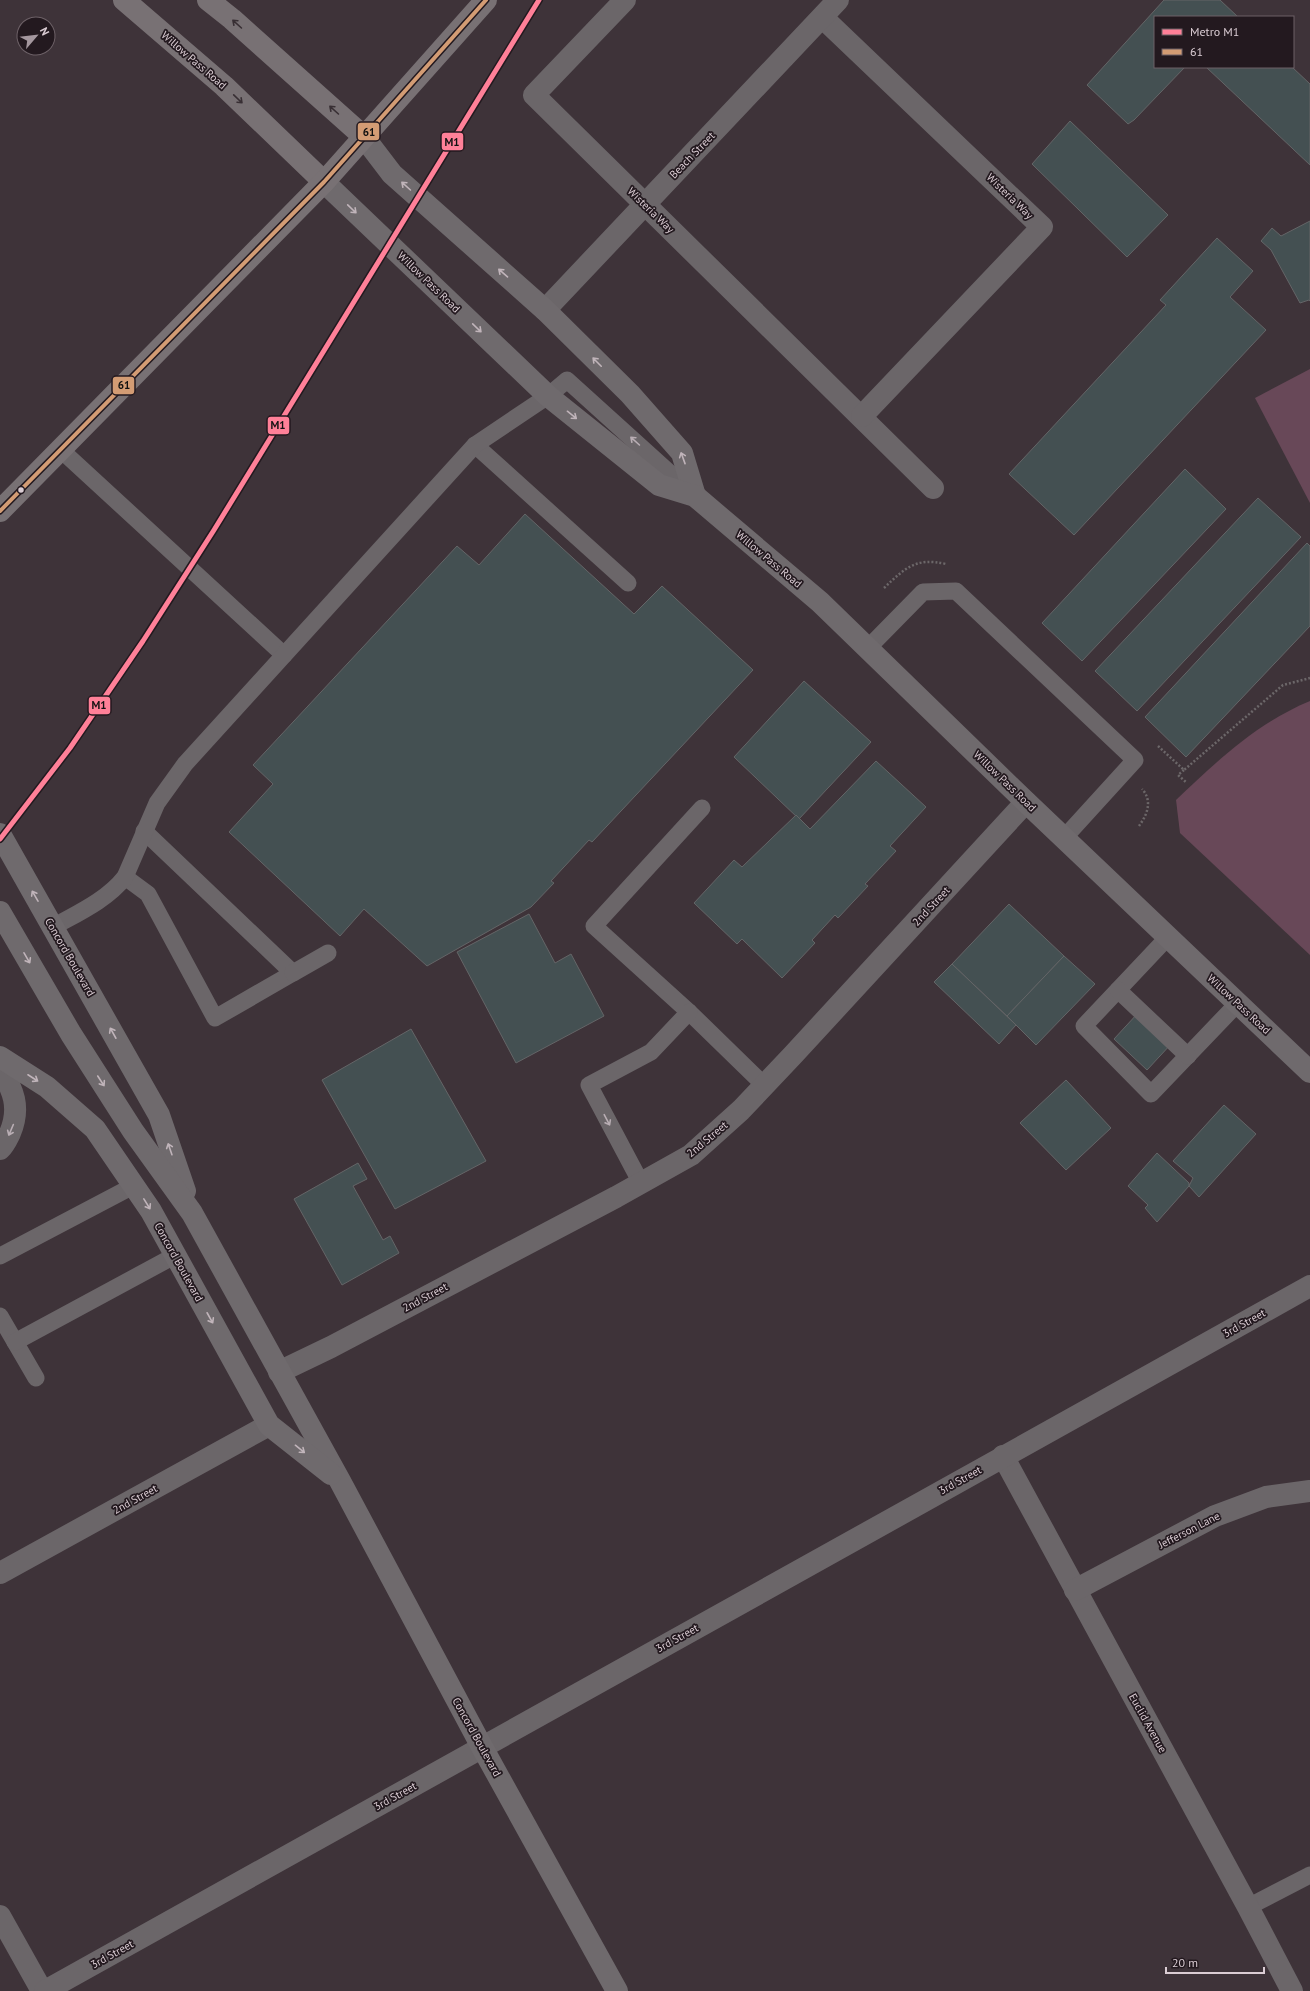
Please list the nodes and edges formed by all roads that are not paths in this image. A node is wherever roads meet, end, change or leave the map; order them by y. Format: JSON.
{"nodes":[{"id":1,"x":124,"y":0,"type":"edge"},
{"id":2,"x":208,"y":0,"type":"edge"},
{"id":3,"x":486,"y":0,"type":"edge"},
{"id":4,"x":625,"y":0,"type":"edge"},
{"id":5,"x":838,"y":0,"type":"edge"},
{"id":6,"x":823,"y":18,"type":"junction"},
{"id":7,"x":363,"y":136,"type":"junction"},
{"id":8,"x":324,"y":182,"type":"junction"},
{"id":9,"x":645,"y":204,"type":"junction"},
{"id":10,"x":545,"y":310,"type":"junction"},
{"id":11,"x":548,"y":396,"type":"junction"},
{"id":12,"x":862,"y":416,"type":"junction"},
{"id":13,"x":475,"y":445,"type":"junction"},
{"id":14,"x":60,"y":449,"type":"junction"},
{"id":15,"x":933,"y":488,"type":"dead end"},
{"id":16,"x":695,"y":496,"type":"junction"},
{"id":17,"x":0,"y":511,"type":"edge"},
{"id":18,"x":628,"y":583,"type":"dead end"},
{"id":19,"x":868,"y":648,"type":"junction"},
{"id":20,"x":284,"y":655,"type":"junction"},
{"id":21,"x":1026,"y":802,"type":"junction"},
{"id":22,"x":702,"y":808,"type":"dead end"},
{"id":23,"x":144,"y":831,"type":"junction"},
{"id":24,"x":0,"y":834,"type":"edge"},
{"id":25,"x":1064,"y":838,"type":"junction"},
{"id":26,"x":125,"y":877,"type":"junction"},
{"id":27,"x":3,"y":925,"type":"edge"},
{"id":28,"x":53,"y":927,"type":"junction"},
{"id":29,"x":1168,"y":937,"type":"junction"},
{"id":30,"x":328,"y":953,"type":"dead end"},
{"id":31,"x":293,"y":973,"type":"junction"},
{"id":32,"x":1118,"y":990,"type":"junction"},
{"id":33,"x":1238,"y":1003,"type":"junction"},
{"id":34,"x":689,"y":1012,"type":"junction"},
{"id":35,"x":1188,"y":1056,"type":"junction"},
{"id":36,"x":0,"y":1057,"type":"edge"},
{"id":37,"x":0,"y":1067,"type":"edge"},
{"id":38,"x":1310,"y":1072,"type":"edge"},
{"id":39,"x":764,"y":1085,"type":"junction"},
{"id":40,"x":0,"y":1149,"type":"edge"},
{"id":41,"x":641,"y":1183,"type":"junction"},
{"id":42,"x":135,"y":1184,"type":"junction"},
{"id":43,"x":192,"y":1213,"type":"junction"},
{"id":44,"x":176,"y":1255,"type":"junction"},
{"id":45,"x":0,"y":1256,"type":"edge"},
{"id":46,"x":1310,"y":1286,"type":"edge"},
{"id":47,"x":0,"y":1316,"type":"edge"},
{"id":48,"x":15,"y":1342,"type":"junction"},
{"id":49,"x":279,"y":1372,"type":"junction"},
{"id":50,"x":36,"y":1378,"type":"dead end"},
{"id":51,"x":269,"y":1425,"type":"junction"},
{"id":52,"x":1003,"y":1456,"type":"junction"},
{"id":53,"x":340,"y":1481,"type":"junction"},
{"id":54,"x":1310,"y":1491,"type":"edge"},
{"id":55,"x":0,"y":1573,"type":"edge"},
{"id":56,"x":1076,"y":1590,"type":"junction"},
{"id":57,"x":482,"y":1747,"type":"junction"},
{"id":58,"x":1310,"y":1875,"type":"edge"},
{"id":59,"x":1248,"y":1907,"type":"junction"},
{"id":60,"x":0,"y":1916,"type":"edge"},
{"id":61,"x":42,"y":1991,"type":"edge"},
{"id":62,"x":45,"y":1991,"type":"edge"},
{"id":63,"x":617,"y":1991,"type":"edge"},
{"id":64,"x":1292,"y":1991,"type":"edge"}],
"edges":[{"from":1,"to":8,"type":"main road","name":"Willow Pass Road","one_way":true},
{"from":7,"to":2,"type":"main road","one_way":true},
{"from":3,"to":7,"type":"main road"},
{"from":4,"to":9,"type":"street","name":"Wisteria Way"},
{"from":5,"to":6,"type":"street","name":"Beach Street"},
{"from":6,"to":9,"type":"street","name":"Beach Street"},
{"from":6,"to":12,"type":"street","name":"Wisteria Way"},
{"from":7,"to":8,"type":"main road"},
{"from":10,"to":7,"type":"street","one_way":true},
{"from":8,"to":11,"type":"street","name":"Willow Pass Road","one_way":true},
{"from":8,"to":14,"type":"main road"},
{"from":9,"to":10,"type":"street","name":"Beach Street"},
{"from":9,"to":12,"type":"street","name":"Wisteria Way"},
{"from":16,"to":10,"type":"street","one_way":true},
{"from":11,"to":13,"type":"lane"},
{"from":11,"to":16,"type":"street","name":"Willow Pass Road"},
{"from":12,"to":15,"type":"street","name":"Wisteria Way"},
{"from":13,"to":18,"type":"lane"},
{"from":13,"to":20,"type":"lane"},
{"from":14,"to":17,"type":"main road"},
{"from":14,"to":20,"type":"lane"},
{"from":16,"to":19,"type":"street","name":"Willow Pass Road"},
{"from":19,"to":21,"type":"street","name":"Willow Pass Road"},
{"from":19,"to":25,"type":"lane"},
{"from":20,"to":23,"type":"lane"},
{"from":21,"to":25,"type":"street","name":"Willow Pass Road"},
{"from":21,"to":39,"type":"street","name":"2nd Street"},
{"from":22,"to":34,"type":"lane"},
{"from":23,"to":26,"type":"lane"},
{"from":23,"to":31,"type":"lane"},
{"from":28,"to":24,"type":"street","name":"Concord Boulevard","one_way":true},
{"from":25,"to":29,"type":"street","name":"Willow Pass Road"},
{"from":26,"to":28,"type":"lane"},
{"from":26,"to":31,"type":"lane"},
{"from":27,"to":43,"type":"street","name":"Concord Boulevard","one_way":true},
{"from":43,"to":28,"type":"street","name":"Concord Boulevard","one_way":true},
{"from":29,"to":32,"type":"lane"},
{"from":29,"to":33,"type":"street","name":"Willow Pass Road"},
{"from":30,"to":31,"type":"lane"},
{"from":32,"to":35,"type":"lane"},
{"from":32,"to":35,"type":"lane"},
{"from":33,"to":35,"type":"lane"},
{"from":33,"to":38,"type":"street","name":"Willow Pass Road"},
{"from":34,"to":39,"type":"lane"},
{"from":34,"to":41,"type":"lane","one_way":true},
{"from":36,"to":42,"type":"street","name":"Concord Boulevard","one_way":true},
{"from":37,"to":40,"type":"street","one_way":true},
{"from":39,"to":41,"type":"street","name":"2nd Street"},
{"from":41,"to":49,"type":"street","name":"2nd Street"},
{"from":42,"to":44,"type":"street","name":"Concord Boulevard","one_way":true},
{"from":42,"to":45,"type":"lane"},
{"from":43,"to":49,"type":"street","name":"Concord Boulevard"},
{"from":44,"to":48,"type":"lane"},
{"from":44,"to":51,"type":"street","name":"Concord Boulevard","one_way":true},
{"from":46,"to":52,"type":"street","name":"3rd Street"},
{"from":47,"to":48,"type":"lane"},
{"from":48,"to":50,"type":"lane"},
{"from":49,"to":53,"type":"street","name":"Concord Boulevard"},
{"from":51,"to":53,"type":"street","name":"Concord Boulevard","one_way":true},
{"from":51,"to":55,"type":"street","name":"2nd Street"},
{"from":52,"to":56,"type":"street","name":"Euclid Avenue"},
{"from":52,"to":57,"type":"street","name":"3rd Street"},
{"from":53,"to":57,"type":"street","name":"Concord Boulevard"},
{"from":54,"to":56,"type":"street","name":"Jefferson Lane"},
{"from":56,"to":59,"type":"street","name":"Euclid Avenue"},
{"from":57,"to":62,"type":"street","name":"3rd Street"},
{"from":57,"to":63,"type":"street","name":"Concord Boulevard"},
{"from":58,"to":59,"type":"lane"},
{"from":59,"to":64,"type":"street","name":"Euclid Avenue"},
{"from":60,"to":61,"type":"street"}]}
